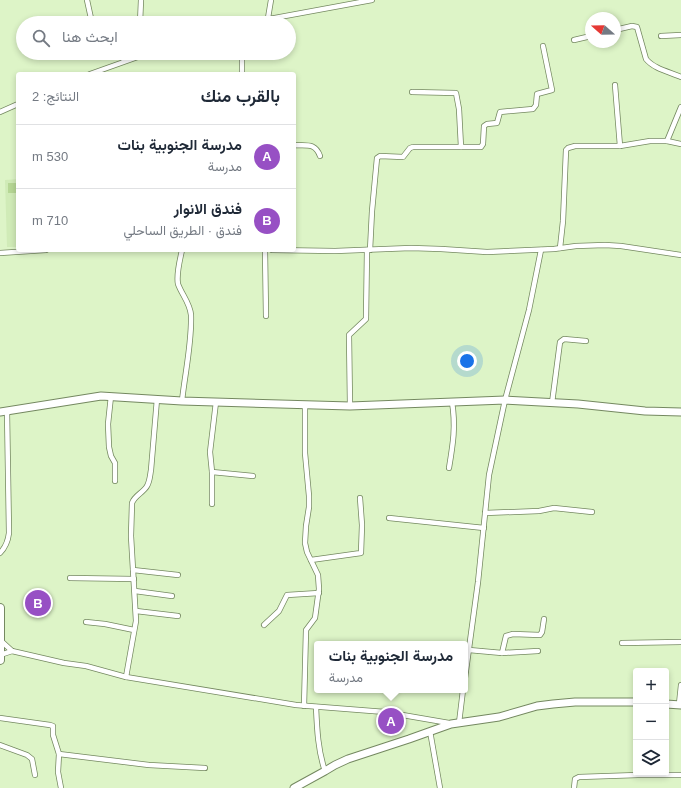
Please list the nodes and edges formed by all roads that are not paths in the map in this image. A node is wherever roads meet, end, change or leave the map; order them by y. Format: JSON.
{"nodes":[{"id":1,"x":87,"y":0,"type":"edge"},
{"id":2,"x":141,"y":0,"type":"edge"},
{"id":3,"x":271,"y":0,"type":"edge"},
{"id":4,"x":372,"y":0,"type":"edge"},
{"id":5,"x":90,"y":16,"type":"edge"},
{"id":6,"x":140,"y":16,"type":"edge"},
{"id":7,"x":268,"y":16,"type":"edge"},
{"id":8,"x":280,"y":16,"type":"edge"},
{"id":9,"x":621,"y":29,"type":"edge"},
{"id":10,"x":681,"y":35,"type":"edge"},
{"id":11,"x":661,"y":36,"type":"dead end"},
{"id":12,"x":585,"y":37,"type":"edge"},
{"id":13,"x":574,"y":40,"type":"dead end"},
{"id":14,"x":543,"y":46,"type":"dead end"},
{"id":15,"x":127,"y":60,"type":"edge"},
{"id":16,"x":242,"y":60,"type":"edge"},
{"id":17,"x":124,"y":61,"type":"joint"},
{"id":18,"x":95,"y":72,"type":"edge"},
{"id":19,"x":242,"y":72,"type":"edge"},
{"id":20,"x":681,"y":77,"type":"edge"},
{"id":21,"x":615,"y":85,"type":"dead end"},
{"id":22,"x":412,"y":92,"type":"dead end"},
{"id":23,"x":16,"y":105,"type":"edge"},
{"id":24,"x":681,"y":107,"type":"edge"},
{"id":25,"x":0,"y":112,"type":"edge"},
{"id":26,"x":667,"y":141,"type":"junction"},
{"id":27,"x":681,"y":144,"type":"edge"},
{"id":28,"x":296,"y":146,"type":"edge"},
{"id":29,"x":620,"y":146,"type":"junction"},
{"id":30,"x":461,"y":147,"type":"junction"},
{"id":31,"x":320,"y":156,"type":"dead end"},
{"id":32,"x":560,"y":248,"type":"junction"},
{"id":33,"x":296,"y":250,"type":"edge"},
{"id":34,"x":368,"y":250,"type":"junction"},
{"id":35,"x":541,"y":250,"type":"junction"},
{"id":36,"x":16,"y":251,"type":"edge"},
{"id":37,"x":0,"y":252,"type":"edge"},
{"id":38,"x":182,"y":252,"type":"edge"},
{"id":39,"x":265,"y":252,"type":"edge"},
{"id":40,"x":681,"y":255,"type":"edge"},
{"id":41,"x":266,"y":316,"type":"dead end"},
{"id":42,"x":586,"y":341,"type":"dead end"},
{"id":43,"x":111,"y":396,"type":"junction"},
{"id":44,"x":157,"y":399,"type":"junction"},
{"id":45,"x":505,"y":400,"type":"junction"},
{"id":46,"x":182,"y":401,"type":"junction"},
{"id":47,"x":216,"y":402,"type":"junction"},
{"id":48,"x":452,"y":402,"type":"junction"},
{"id":49,"x":552,"y":402,"type":"junction"},
{"id":50,"x":305,"y":404,"type":"junction"},
{"id":51,"x":350,"y":406,"type":"junction"},
{"id":52,"x":3,"y":412,"type":"edge"},
{"id":53,"x":681,"y":412,"type":"edge"},
{"id":54,"x":450,"y":468,"type":"dead end"},
{"id":55,"x":212,"y":472,"type":"junction"},
{"id":56,"x":253,"y":476,"type":"dead end"},
{"id":57,"x":114,"y":481,"type":"dead end"},
{"id":58,"x":360,"y":498,"type":"dead end"},
{"id":59,"x":212,"y":504,"type":"dead end"},
{"id":60,"x":592,"y":512,"type":"dead end"},
{"id":61,"x":486,"y":513,"type":"junction"},
{"id":62,"x":389,"y":518,"type":"dead end"},
{"id":63,"x":484,"y":528,"type":"junction"},
{"id":64,"x":0,"y":553,"type":"edge"},
{"id":65,"x":311,"y":560,"type":"junction"},
{"id":66,"x":133,"y":570,"type":"junction"},
{"id":67,"x":178,"y":575,"type":"dead end"},
{"id":68,"x":70,"y":578,"type":"dead end"},
{"id":69,"x":134,"y":579,"type":"junction"},
{"id":70,"x":135,"y":591,"type":"junction"},
{"id":71,"x":319,"y":593,"type":"junction"},
{"id":72,"x":172,"y":596,"type":"dead end"},
{"id":73,"x":0,"y":608,"type":"edge"},
{"id":74,"x":136,"y":610,"type":"junction"},
{"id":75,"x":178,"y":616,"type":"dead end"},
{"id":76,"x":544,"y":619,"type":"dead end"},
{"id":77,"x":86,"y":622,"type":"dead end"},
{"id":78,"x":264,"y":625,"type":"dead end"},
{"id":79,"x":134,"y":630,"type":"junction"},
{"id":80,"x":0,"y":640,"type":"edge"},
{"id":81,"x":681,"y":642,"type":"edge"},
{"id":82,"x":622,"y":643,"type":"dead end"},
{"id":83,"x":469,"y":650,"type":"junction"},
{"id":84,"x":12,"y":651,"type":"junction"},
{"id":85,"x":538,"y":651,"type":"dead end"},
{"id":86,"x":502,"y":653,"type":"junction"},
{"id":87,"x":0,"y":655,"type":"edge"},
{"id":88,"x":468,"y":657,"type":"edge"},
{"id":89,"x":0,"y":660,"type":"edge"},
{"id":90,"x":126,"y":677,"type":"junction"},
{"id":91,"x":681,"y":685,"type":"edge"},
{"id":92,"x":463,"y":693,"type":"edge"},
{"id":93,"x":633,"y":702,"type":"edge"},
{"id":94,"x":669,"y":704,"type":"edge"},
{"id":95,"x":680,"y":704,"type":"edge"},
{"id":96,"x":304,"y":706,"type":"junction"},
{"id":97,"x":316,"y":707,"type":"junction"},
{"id":98,"x":0,"y":718,"type":"edge"},
{"id":99,"x":459,"y":722,"type":"junction"},
{"id":100,"x":451,"y":724,"type":"junction"},
{"id":101,"x":430,"y":731,"type":"junction"},
{"id":102,"x":0,"y":745,"type":"edge"},
{"id":103,"x":59,"y":754,"type":"junction"},
{"id":104,"x":205,"y":768,"type":"dead end"},
{"id":105,"x":325,"y":771,"type":"junction"},
{"id":106,"x":633,"y":774,"type":"edge"},
{"id":107,"x":35,"y":775,"type":"dead end"},
{"id":108,"x":669,"y":775,"type":"edge"},
{"id":109,"x":681,"y":775,"type":"edge"},
{"id":110,"x":298,"y":787,"type":"edge"},
{"id":111,"x":61,"y":788,"type":"edge"},
{"id":112,"x":440,"y":788,"type":"edge"},
{"id":113,"x":574,"y":788,"type":"edge"}],
"edges":[{"from":1,"to":5,"type":"street"},
{"from":2,"to":6,"type":"street"},
{"from":3,"to":7,"type":"street"},
{"from":4,"to":8,"type":"street"},
{"from":9,"to":20,"type":"street"},
{"from":10,"to":11,"type":"street"},
{"from":12,"to":13,"type":"street"},
{"from":14,"to":30,"type":"street"},
{"from":15,"to":17,"type":"street"},
{"from":16,"to":19,"type":"street"},
{"from":17,"to":18,"type":"street"},
{"from":21,"to":29,"type":"street"},
{"from":22,"to":30,"type":"street"},
{"from":23,"to":25,"type":"street"},
{"from":24,"to":26,"type":"street"},
{"from":26,"to":27,"type":"street"},
{"from":26,"to":29,"type":"street"},
{"from":28,"to":31,"type":"street"},
{"from":29,"to":32,"type":"street"},
{"from":30,"to":34,"type":"street"},
{"from":32,"to":35,"type":"street"},
{"from":32,"to":40,"type":"street"},
{"from":33,"to":34,"type":"street"},
{"from":34,"to":35,"type":"street"},
{"from":34,"to":51,"type":"street"},
{"from":35,"to":45,"type":"street"},
{"from":36,"to":37,"type":"street"},
{"from":38,"to":46,"type":"street"},
{"from":39,"to":41,"type":"street"},
{"from":42,"to":49,"type":"street"},
{"from":43,"to":44,"type":"street"},
{"from":43,"to":52,"type":"street"},
{"from":43,"to":57,"type":"street"},
{"from":44,"to":46,"type":"street"},
{"from":44,"to":66,"type":"street"},
{"from":45,"to":48,"type":"street"},
{"from":45,"to":49,"type":"street"},
{"from":45,"to":61,"type":"street"},
{"from":46,"to":47,"type":"street"},
{"from":47,"to":50,"type":"street"},
{"from":47,"to":55,"type":"street"},
{"from":48,"to":51,"type":"street"},
{"from":48,"to":54,"type":"street"},
{"from":49,"to":53,"type":"street"},
{"from":50,"to":51,"type":"street"},
{"from":50,"to":65,"type":"street"},
{"from":52,"to":64,"type":"street"},
{"from":55,"to":56,"type":"street"},
{"from":55,"to":59,"type":"street"},
{"from":58,"to":65,"type":"street"},
{"from":60,"to":61,"type":"street"},
{"from":61,"to":63,"type":"street"},
{"from":62,"to":63,"type":"street"},
{"from":63,"to":83,"type":"street"},
{"from":65,"to":71,"type":"street"},
{"from":66,"to":67,"type":"street"},
{"from":66,"to":69,"type":"street"},
{"from":68,"to":69,"type":"street"},
{"from":69,"to":70,"type":"street"},
{"from":70,"to":72,"type":"street"},
{"from":70,"to":74,"type":"street"},
{"from":71,"to":78,"type":"street"},
{"from":71,"to":96,"type":"street"},
{"from":73,"to":80,"type":"highway"},
{"from":74,"to":75,"type":"street"},
{"from":74,"to":79,"type":"street"},
{"from":76,"to":86,"type":"street"},
{"from":77,"to":79,"type":"street"},
{"from":79,"to":90,"type":"street"},
{"from":80,"to":84,"type":"street"},
{"from":80,"to":87,"type":"highway"},
{"from":81,"to":82,"type":"street"},
{"from":83,"to":86,"type":"street"},
{"from":83,"to":88,"type":"street"},
{"from":84,"to":87,"type":"street"},
{"from":84,"to":90,"type":"street"},
{"from":85,"to":86,"type":"street"},
{"from":87,"to":89,"type":"highway"},
{"from":90,"to":96,"type":"street"},
{"from":91,"to":95,"type":"street"},
{"from":92,"to":99,"type":"street"},
{"from":93,"to":99,"type":"street"},
{"from":94,"to":95,"type":"street"},
{"from":96,"to":97,"type":"street"},
{"from":97,"to":100,"type":"street"},
{"from":97,"to":105,"type":"street"},
{"from":98,"to":103,"type":"street"},
{"from":99,"to":100,"type":"street"},
{"from":100,"to":101,"type":"street"},
{"from":101,"to":105,"type":"street"},
{"from":101,"to":112,"type":"street"},
{"from":102,"to":107,"type":"street"},
{"from":103,"to":104,"type":"street"},
{"from":103,"to":111,"type":"street"},
{"from":105,"to":110,"type":"street"},
{"from":106,"to":113,"type":"street"},
{"from":108,"to":109,"type":"street"}]}
